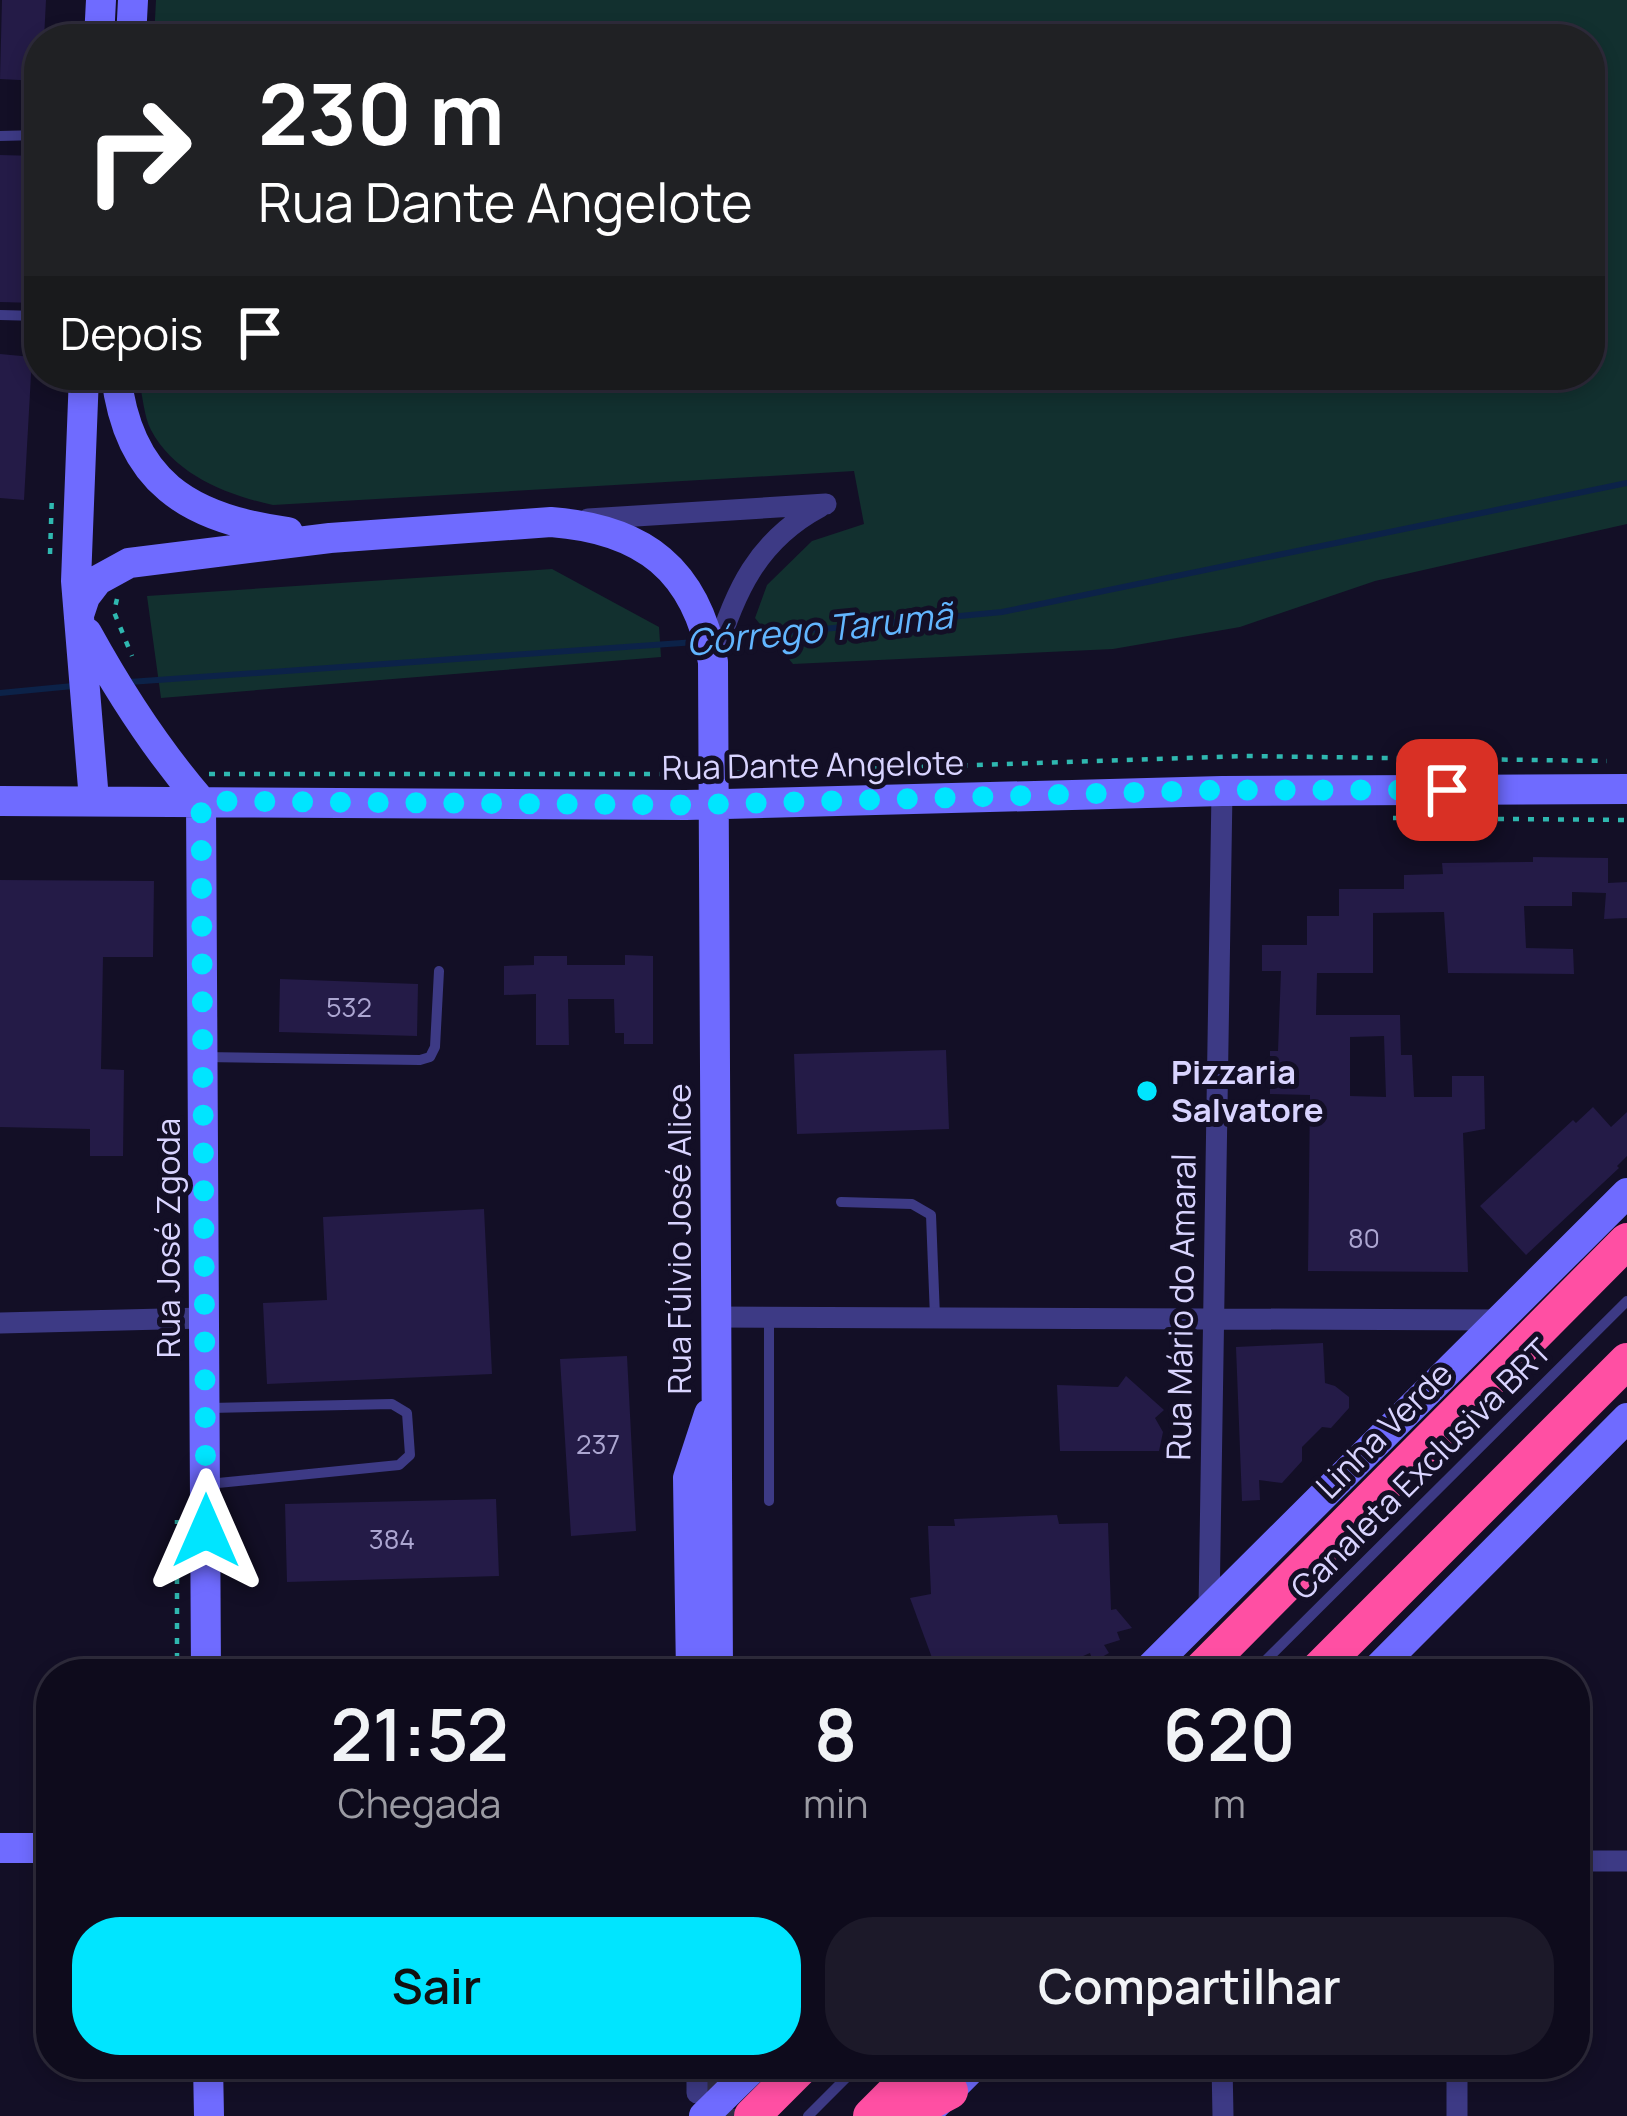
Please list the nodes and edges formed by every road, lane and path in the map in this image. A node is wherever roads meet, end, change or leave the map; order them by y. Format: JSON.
{"nodes":[{"id":1,"x":83,"y":390,"type":"edge"},
{"id":2,"x":118,"y":390,"type":"edge"},
{"id":3,"x":551,"y":522,"type":"junction"},
{"id":4,"x":330,"y":538,"type":"junction"},
{"id":5,"x":122,"y":592,"type":"dead end"},
{"id":6,"x":81,"y":617,"type":"junction"},
{"id":7,"x":715,"y":623,"type":"junction"},
{"id":8,"x":106,"y":661,"type":"junction"},
{"id":9,"x":1627,"y":762,"type":"edge"},
{"id":10,"x":745,"y":772,"type":"dead end"},
{"id":11,"x":249,"y":774,"type":"dead end"},
{"id":12,"x":686,"y":774,"type":"dead end"},
{"id":13,"x":1627,"y":789,"type":"edge"},
{"id":14,"x":1222,"y":790,"type":"junction"},
{"id":15,"x":94,"y":800,"type":"junction"},
{"id":16,"x":0,"y":801,"type":"edge"},
{"id":17,"x":201,"y":801,"type":"junction"},
{"id":18,"x":714,"y":804,"type":"junction"},
{"id":19,"x":1388,"y":818,"type":"dead end"},
{"id":20,"x":1627,"y":820,"type":"edge"},
{"id":21,"x":439,"y":971,"type":"dead end"},
{"id":22,"x":203,"y":1057,"type":"junction"},
{"id":23,"x":1627,"y":1193,"type":"edge"},
{"id":24,"x":841,"y":1202,"type":"dead end"},
{"id":25,"x":1627,"y":1241,"type":"edge"},
{"id":26,"x":1627,"y":1301,"type":"edge"},
{"id":27,"x":715,"y":1317,"type":"junction"},
{"id":28,"x":770,"y":1317,"type":"junction"},
{"id":29,"x":935,"y":1317,"type":"junction"},
{"id":30,"x":1214,"y":1317,"type":"junction"},
{"id":31,"x":204,"y":1318,"type":"junction"},
{"id":32,"x":1500,"y":1320,"type":"junction"},
{"id":33,"x":0,"y":1323,"type":"edge"},
{"id":34,"x":1627,"y":1361,"type":"edge"},
{"id":35,"x":716,"y":1397,"type":"junction"},
{"id":36,"x":205,"y":1408,"type":"junction"},
{"id":37,"x":1627,"y":1418,"type":"edge"},
{"id":38,"x":205,"y":1484,"type":"junction"},
{"id":39,"x":769,"y":1501,"type":"dead end"},
{"id":40,"x":1209,"y":1609,"type":"junction"},
{"id":41,"x":206,"y":1659,"type":"edge"},
{"id":42,"x":691,"y":1659,"type":"edge"},
{"id":43,"x":718,"y":1659,"type":"edge"},
{"id":44,"x":737,"y":1659,"type":"edge"},
{"id":45,"x":1159,"y":1659,"type":"edge"},
{"id":46,"x":1212,"y":1659,"type":"edge"},
{"id":47,"x":1267,"y":1659,"type":"edge"},
{"id":48,"x":1328,"y":1659,"type":"edge"},
{"id":49,"x":1387,"y":1659,"type":"edge"},
{"id":50,"x":0,"y":1848,"type":"edge"},
{"id":51,"x":36,"y":1848,"type":"edge"},
{"id":52,"x":1590,"y":1861,"type":"edge"},
{"id":53,"x":1627,"y":1861,"type":"edge"},
{"id":54,"x":208,"y":2079,"type":"edge"},
{"id":55,"x":736,"y":2079,"type":"edge"},
{"id":56,"x":789,"y":2079,"type":"edge"},
{"id":57,"x":845,"y":2079,"type":"edge"},
{"id":58,"x":908,"y":2079,"type":"edge"},
{"id":59,"x":961,"y":2079,"type":"edge"},
{"id":60,"x":1222,"y":2079,"type":"edge"},
{"id":61,"x":1457,"y":2079,"type":"edge"},
{"id":62,"x":937,"y":2103,"type":"edge"},
{"id":63,"x":701,"y":2104,"type":"edge"},
{"id":64,"x":208,"y":2116,"type":"edge"},
{"id":65,"x":752,"y":2116,"type":"edge"},
{"id":66,"x":808,"y":2116,"type":"edge"},
{"id":67,"x":871,"y":2116,"type":"edge"},
{"id":68,"x":903,"y":2116,"type":"edge"},
{"id":69,"x":1223,"y":2116,"type":"edge"},
{"id":70,"x":1456,"y":2116,"type":"edge"}],
"edges":[{"from":1,"to":6,"type":"main road"},
{"from":2,"to":4,"type":"main road"},
{"from":3,"to":4,"type":"main road"},
{"from":3,"to":7,"type":"main road"},
{"from":3,"to":7,"type":"street"},
{"from":4,"to":6,"type":"main road"},
{"from":5,"to":8,"type":"path"},
{"from":6,"to":8,"type":"main road"},
{"from":7,"to":18,"type":"main road","name":"Rua Fúlvio José Alice"},
{"from":8,"to":15,"type":"main road"},
{"from":8,"to":17,"type":"main road"},
{"from":9,"to":10,"type":"path"},
{"from":11,"to":12,"type":"path"},
{"from":13,"to":14,"type":"main road","name":"Rua Dante Angelote"},
{"from":14,"to":18,"type":"main road","name":"Rua Dante Angelote"},
{"from":14,"to":30,"type":"street","name":"Rua Mário do Amaral"},
{"from":15,"to":16,"type":"main road","name":"Rua Dante Angelote"},
{"from":15,"to":17,"type":"main road","name":"Rua Dante Angelote"},
{"from":17,"to":18,"type":"main road","name":"Rua Dante Angelote"},
{"from":17,"to":22,"type":"main road","name":"Rua José Zgoda"},
{"from":18,"to":27,"type":"main road","name":"Rua Fúlvio José Alice"},
{"from":19,"to":20,"type":"path"},
{"from":21,"to":22,"type":"lane"},
{"from":22,"to":31,"type":"main road","name":"Rua José Zgoda"},
{"from":23,"to":32,"type":"main road"},
{"from":24,"to":29,"type":"lane"},
{"from":25,"to":46,"type":"highway","name":"Linha Verde"},
{"from":26,"to":47,"type":"lane","name":"Canaleta Exclusiva BRT"},
{"from":27,"to":28,"type":"street"},
{"from":27,"to":35,"type":"main road","name":"Rua Fúlvio José Alice"},
{"from":28,"to":29,"type":"street"},
{"from":28,"to":39,"type":"lane"},
{"from":29,"to":30,"type":"street"},
{"from":30,"to":32,"type":"street"},
{"from":30,"to":40,"type":"street","name":"Rua Mário do Amaral"},
{"from":31,"to":33,"type":"street"},
{"from":31,"to":36,"type":"main road","name":"Rua José Zgoda"},
{"from":32,"to":40,"type":"main road"},
{"from":34,"to":48,"type":"highway"},
{"from":35,"to":42,"type":"main road"},
{"from":35,"to":43,"type":"main road","name":"Rua Fúlvio José Alice"},
{"from":35,"to":44,"type":"main road"},
{"from":36,"to":38,"type":"main road","name":"Rua José Zgoda"},
{"from":36,"to":38,"type":"lane"},
{"from":37,"to":49,"type":"main road"},
{"from":38,"to":41,"type":"main road","name":"Rua José Zgoda"},
{"from":40,"to":45,"type":"main road"},
{"from":50,"to":51,"type":"main road"},
{"from":52,"to":53,"type":"street"},
{"from":54,"to":64,"type":"main road"},
{"from":55,"to":63,"type":"main road"},
{"from":56,"to":65,"type":"highway"},
{"from":57,"to":66,"type":"lane"},
{"from":58,"to":67,"type":"highway"},
{"from":59,"to":62,"type":"main road"},
{"from":60,"to":69,"type":"street"},
{"from":61,"to":70,"type":"street"},
{"from":62,"to":68,"type":"highway"}]}
